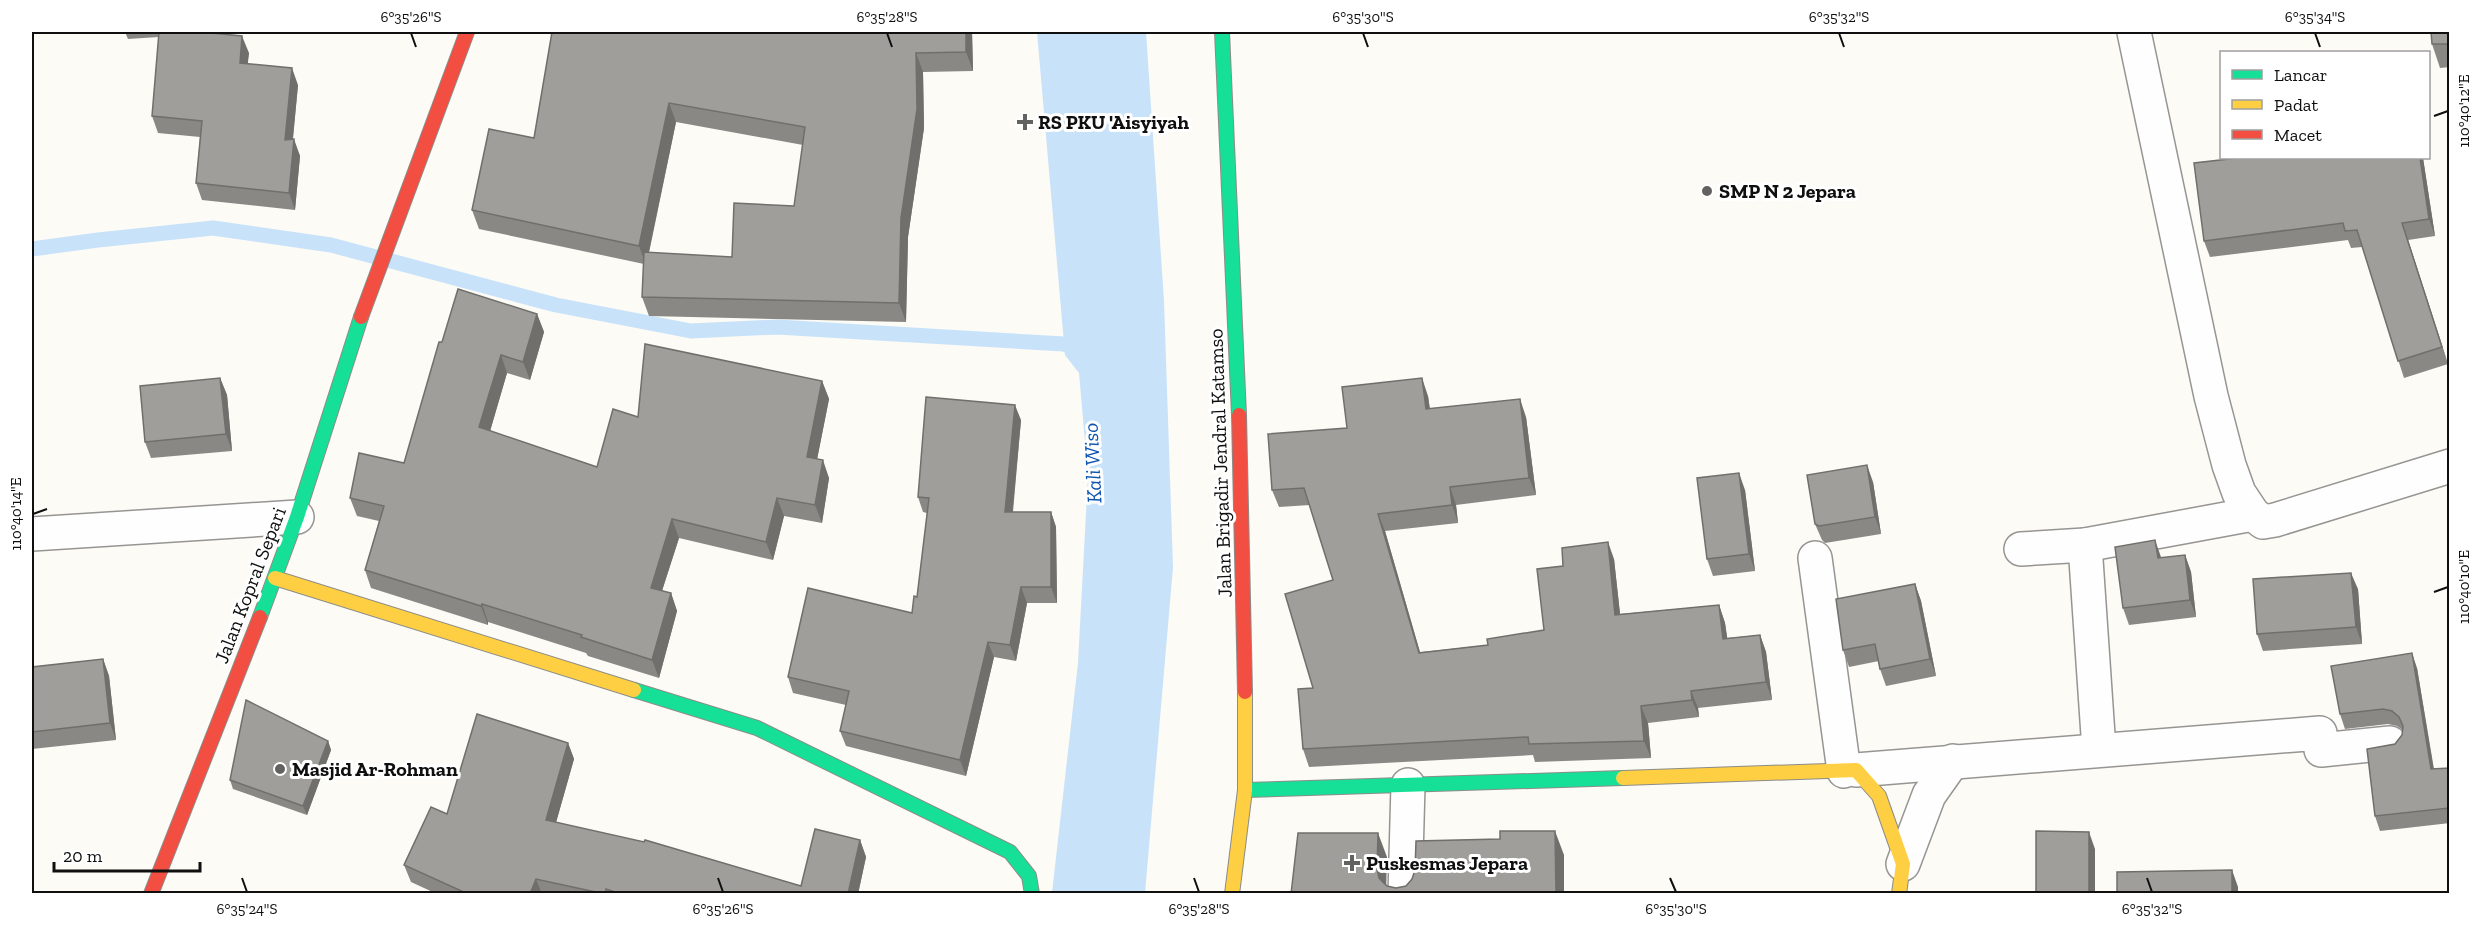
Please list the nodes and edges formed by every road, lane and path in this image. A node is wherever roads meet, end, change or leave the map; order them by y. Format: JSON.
{"nodes":[{"id":1,"x":467,"y":32,"type":"edge"},
{"id":2,"x":1222,"y":32,"type":"edge"},
{"id":3,"x":2134,"y":32,"type":"edge"},
{"id":4,"x":2450,"y":466,"type":"edge"},
{"id":5,"x":2253,"y":514,"type":"junction"},
{"id":6,"x":297,"y":517,"type":"junction"},
{"id":7,"x":32,"y":534,"type":"edge"},
{"id":8,"x":2085,"y":545,"type":"junction"},
{"id":9,"x":2021,"y":549,"type":"dead end"},
{"id":10,"x":1815,"y":558,"type":"dead end"},
{"id":11,"x":275,"y":578,"type":"junction"},
{"id":12,"x":2390,"y":743,"type":"edge"},
{"id":13,"x":2099,"y":750,"type":"junction"},
{"id":14,"x":1953,"y":761,"type":"junction"},
{"id":15,"x":1850,"y":771,"type":"junction"},
{"id":16,"x":1408,"y":785,"type":"junction"},
{"id":17,"x":1245,"y":790,"type":"junction"},
{"id":18,"x":1901,"y":879,"type":"edge"},
{"id":19,"x":151,"y":894,"type":"edge"},
{"id":20,"x":1032,"y":894,"type":"edge"},
{"id":21,"x":1232,"y":894,"type":"edge"},
{"id":22,"x":1405,"y":894,"type":"edge"}],
"edges":[{"from":1,"to":6,"type":"street","name":"Jalan Kopral Separi"},
{"from":2,"to":17,"type":"street","name":"Jalan Brigadir Jendral Katamso"},
{"from":3,"to":5,"type":"street"},
{"from":4,"to":5,"type":"street"},
{"from":5,"to":8,"type":"street"},
{"from":6,"to":7,"type":"street"},
{"from":6,"to":11,"type":"street","name":"Jalan Kopral Separi"},
{"from":8,"to":9,"type":"street"},
{"from":8,"to":13,"type":"street"},
{"from":10,"to":15,"type":"street"},
{"from":11,"to":19,"type":"street","name":"Jalan Kopral Separi"},
{"from":11,"to":20,"type":"street"},
{"from":12,"to":13,"type":"street"},
{"from":13,"to":14,"type":"street"},
{"from":14,"to":15,"type":"street"},
{"from":14,"to":18,"type":"street"},
{"from":15,"to":16,"type":"street"},
{"from":15,"to":18,"type":"street"},
{"from":16,"to":17,"type":"street"},
{"from":16,"to":22,"type":"street"},
{"from":17,"to":21,"type":"street","name":"Jalan Brigadir Jendral Katamso"}]}
